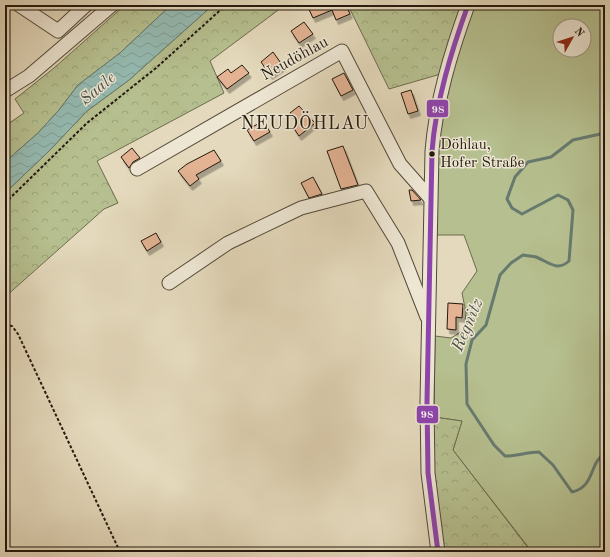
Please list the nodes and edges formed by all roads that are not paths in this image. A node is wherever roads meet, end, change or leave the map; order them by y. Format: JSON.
{"nodes":[{"id":1,"x":19,"y":5,"type":"edge"},
{"id":2,"x":86,"y":5,"type":"edge"},
{"id":3,"x":112,"y":5,"type":"edge"},
{"id":4,"x":468,"y":5,"type":"edge"},
{"id":5,"x":5,"y":92,"type":"edge"},
{"id":6,"x":137,"y":168,"type":"dead end"},
{"id":7,"x":430,"y":198,"type":"junction"},
{"id":8,"x":169,"y":283,"type":"dead end"},
{"id":9,"x":429,"y":323,"type":"junction"},
{"id":10,"x":438,"y":552,"type":"edge"}],
"edges":[{"from":1,"to":2,"type":"street"},
{"from":3,"to":5,"type":"street"},
{"from":4,"to":7,"type":"street"},
{"from":6,"to":7,"type":"street","name":"Neudöhlau"},
{"from":7,"to":9,"type":"street"},
{"from":8,"to":9,"type":"street"},
{"from":9,"to":10,"type":"street"}]}
